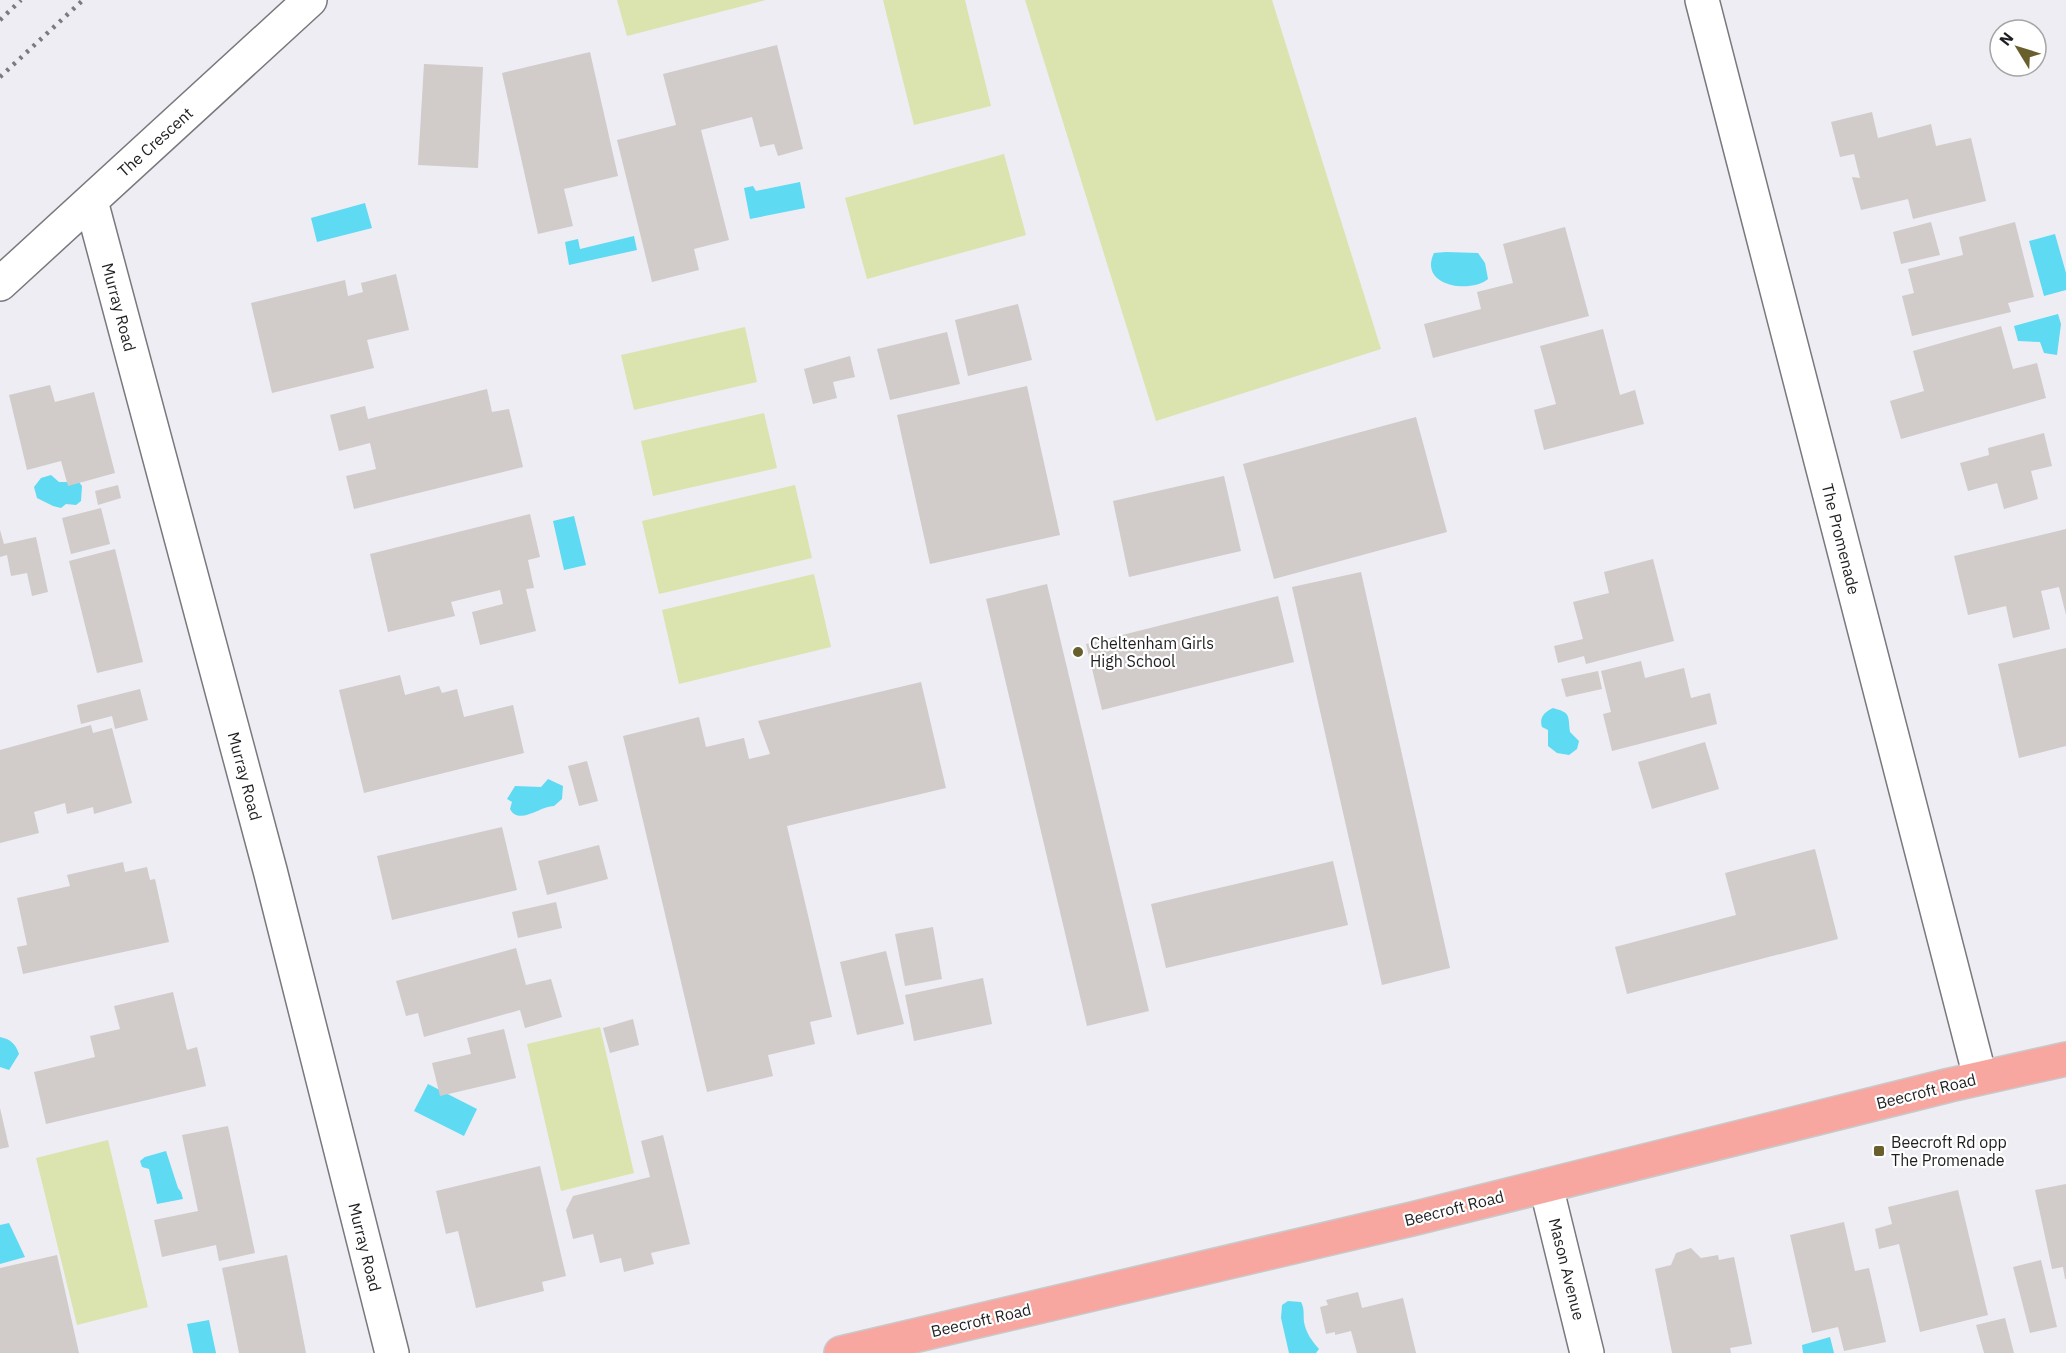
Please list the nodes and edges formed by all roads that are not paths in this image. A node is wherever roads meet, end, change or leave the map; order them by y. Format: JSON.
{"nodes":[{"id":1,"x":310,"y":0,"type":"edge"},
{"id":2,"x":1702,"y":0,"type":"edge"},
{"id":3,"x":91,"y":201,"type":"junction"},
{"id":4,"x":0,"y":284,"type":"edge"},
{"id":5,"x":2066,"y":1059,"type":"edge"},
{"id":6,"x":1980,"y":1077,"type":"junction"},
{"id":7,"x":1546,"y":1186,"type":"junction"},
{"id":8,"x":392,"y":1353,"type":"edge"},
{"id":9,"x":841,"y":1353,"type":"edge"},
{"id":10,"x":1587,"y":1353,"type":"edge"}],
"edges":[{"from":1,"to":3,"type":"street","name":"The Crescent"},
{"from":2,"to":6,"type":"street","name":"The Promenade"},
{"from":3,"to":4,"type":"street","name":"The Crescent"},
{"from":3,"to":8,"type":"street","name":"Murray Road"},
{"from":5,"to":6,"type":"main road","name":"Beecroft Road"},
{"from":6,"to":7,"type":"main road","name":"Beecroft Road"},
{"from":7,"to":9,"type":"main road","name":"Beecroft Road"},
{"from":7,"to":10,"type":"street","name":"Mason Avenue"}]}
